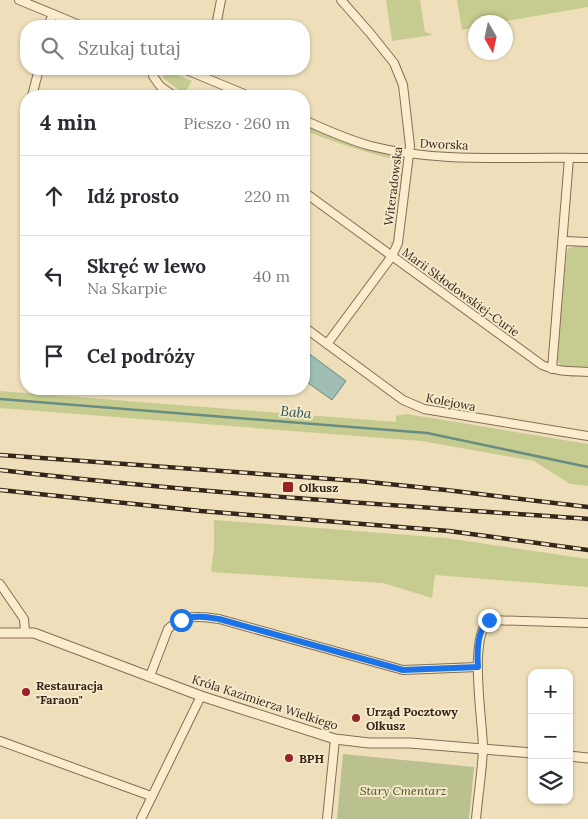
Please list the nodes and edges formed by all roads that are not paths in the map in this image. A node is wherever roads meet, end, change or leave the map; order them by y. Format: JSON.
{"nodes":[{"id":1,"x":18,"y":0,"type":"edge"},
{"id":2,"x":221,"y":0,"type":"edge"},
{"id":3,"x":341,"y":0,"type":"edge"},
{"id":4,"x":53,"y":14,"type":"junction"},
{"id":5,"x":50,"y":20,"type":"edge"},
{"id":6,"x":68,"y":20,"type":"edge"},
{"id":7,"x":217,"y":20,"type":"edge"},
{"id":8,"x":37,"y":75,"type":"edge"},
{"id":9,"x":154,"y":75,"type":"edge"},
{"id":10,"x":199,"y":75,"type":"edge"},
{"id":11,"x":208,"y":75,"type":"edge"},
{"id":12,"x":207,"y":78,"type":"junction"},
{"id":13,"x":34,"y":90,"type":"edge"},
{"id":14,"x":166,"y":90,"type":"edge"},
{"id":15,"x":235,"y":90,"type":"edge"},
{"id":16,"x":310,"y":123,"type":"edge"},
{"id":17,"x":410,"y":153,"type":"junction"},
{"id":18,"x":569,"y":158,"type":"junction"},
{"id":19,"x":588,"y":158,"type":"edge"},
{"id":20,"x":310,"y":196,"type":"edge"},
{"id":21,"x":564,"y":240,"type":"junction"},
{"id":22,"x":588,"y":242,"type":"edge"},
{"id":23,"x":392,"y":256,"type":"junction"},
{"id":24,"x":310,"y":331,"type":"edge"},
{"id":25,"x":327,"y":344,"type":"junction"},
{"id":26,"x":552,"y":370,"type":"junction"},
{"id":27,"x":588,"y":372,"type":"edge"},
{"id":28,"x":588,"y":436,"type":"edge"},
{"id":29,"x":1,"y":587,"type":"edge"},
{"id":30,"x":588,"y":623,"type":"edge"},
{"id":31,"x":25,"y":632,"type":"junction"},
{"id":32,"x":0,"y":633,"type":"edge"},
{"id":33,"x":478,"y":665,"type":"junction"},
{"id":34,"x":150,"y":676,"type":"junction"},
{"id":35,"x":201,"y":696,"type":"junction"},
{"id":36,"x":335,"y":739,"type":"junction"},
{"id":37,"x":0,"y":742,"type":"edge"},
{"id":38,"x":483,"y":749,"type":"junction"},
{"id":39,"x":528,"y":753,"type":"edge"},
{"id":40,"x":573,"y":756,"type":"edge"},
{"id":41,"x":588,"y":758,"type":"edge"},
{"id":42,"x":151,"y":796,"type":"junction"},
{"id":43,"x":141,"y":819,"type":"edge"},
{"id":44,"x":327,"y":819,"type":"edge"},
{"id":45,"x":476,"y":819,"type":"edge"}],
"edges":[{"from":1,"to":4,"type":"street"},
{"from":2,"to":7,"type":"street"},
{"from":3,"to":17,"type":"street","name":"Witeradowska"},
{"from":4,"to":5,"type":"street"},
{"from":4,"to":6,"type":"street"},
{"from":8,"to":13,"type":"street"},
{"from":9,"to":14,"type":"street"},
{"from":10,"to":12,"type":"street"},
{"from":11,"to":12,"type":"street"},
{"from":12,"to":15,"type":"street"},
{"from":16,"to":17,"type":"street","name":"Dworska"},
{"from":17,"to":18,"type":"street","name":"Dworska"},
{"from":17,"to":23,"type":"street","name":"Witeradowska"},
{"from":18,"to":19,"type":"street","name":"Dworska"},
{"from":18,"to":21,"type":"street"},
{"from":20,"to":23,"type":"street","name":"Marii Skłodowskiej-Curie"},
{"from":21,"to":22,"type":"street"},
{"from":21,"to":26,"type":"street"},
{"from":23,"to":25,"type":"street","name":"Witeradowska"},
{"from":23,"to":26,"type":"street","name":"Marii Skłodowskiej-Curie"},
{"from":24,"to":25,"type":"street","name":"Kolejowa"},
{"from":25,"to":28,"type":"street","name":"Kolejowa"},
{"from":26,"to":27,"type":"street","name":"Marii Skłodowskiej-Curie"},
{"from":29,"to":31,"type":"street"},
{"from":30,"to":33,"type":"street"},
{"from":31,"to":32,"type":"street","name":"Króla Kazimierza Wielkiego"},
{"from":31,"to":34,"type":"street","name":"Króla Kazimierza Wielkiego"},
{"from":33,"to":34,"type":"street"},
{"from":33,"to":38,"type":"street"},
{"from":34,"to":35,"type":"street","name":"Króla Kazimierza Wielkiego"},
{"from":35,"to":36,"type":"street","name":"Króla Kazimierza Wielkiego"},
{"from":35,"to":42,"type":"street"},
{"from":36,"to":38,"type":"street","name":"Króla Kazimierza Wielkiego"},
{"from":36,"to":44,"type":"street"},
{"from":37,"to":42,"type":"street"},
{"from":38,"to":39,"type":"street","name":"Króla Kazimierza Wielkiego"},
{"from":38,"to":45,"type":"street"},
{"from":40,"to":41,"type":"street"},
{"from":42,"to":43,"type":"street"}]}
